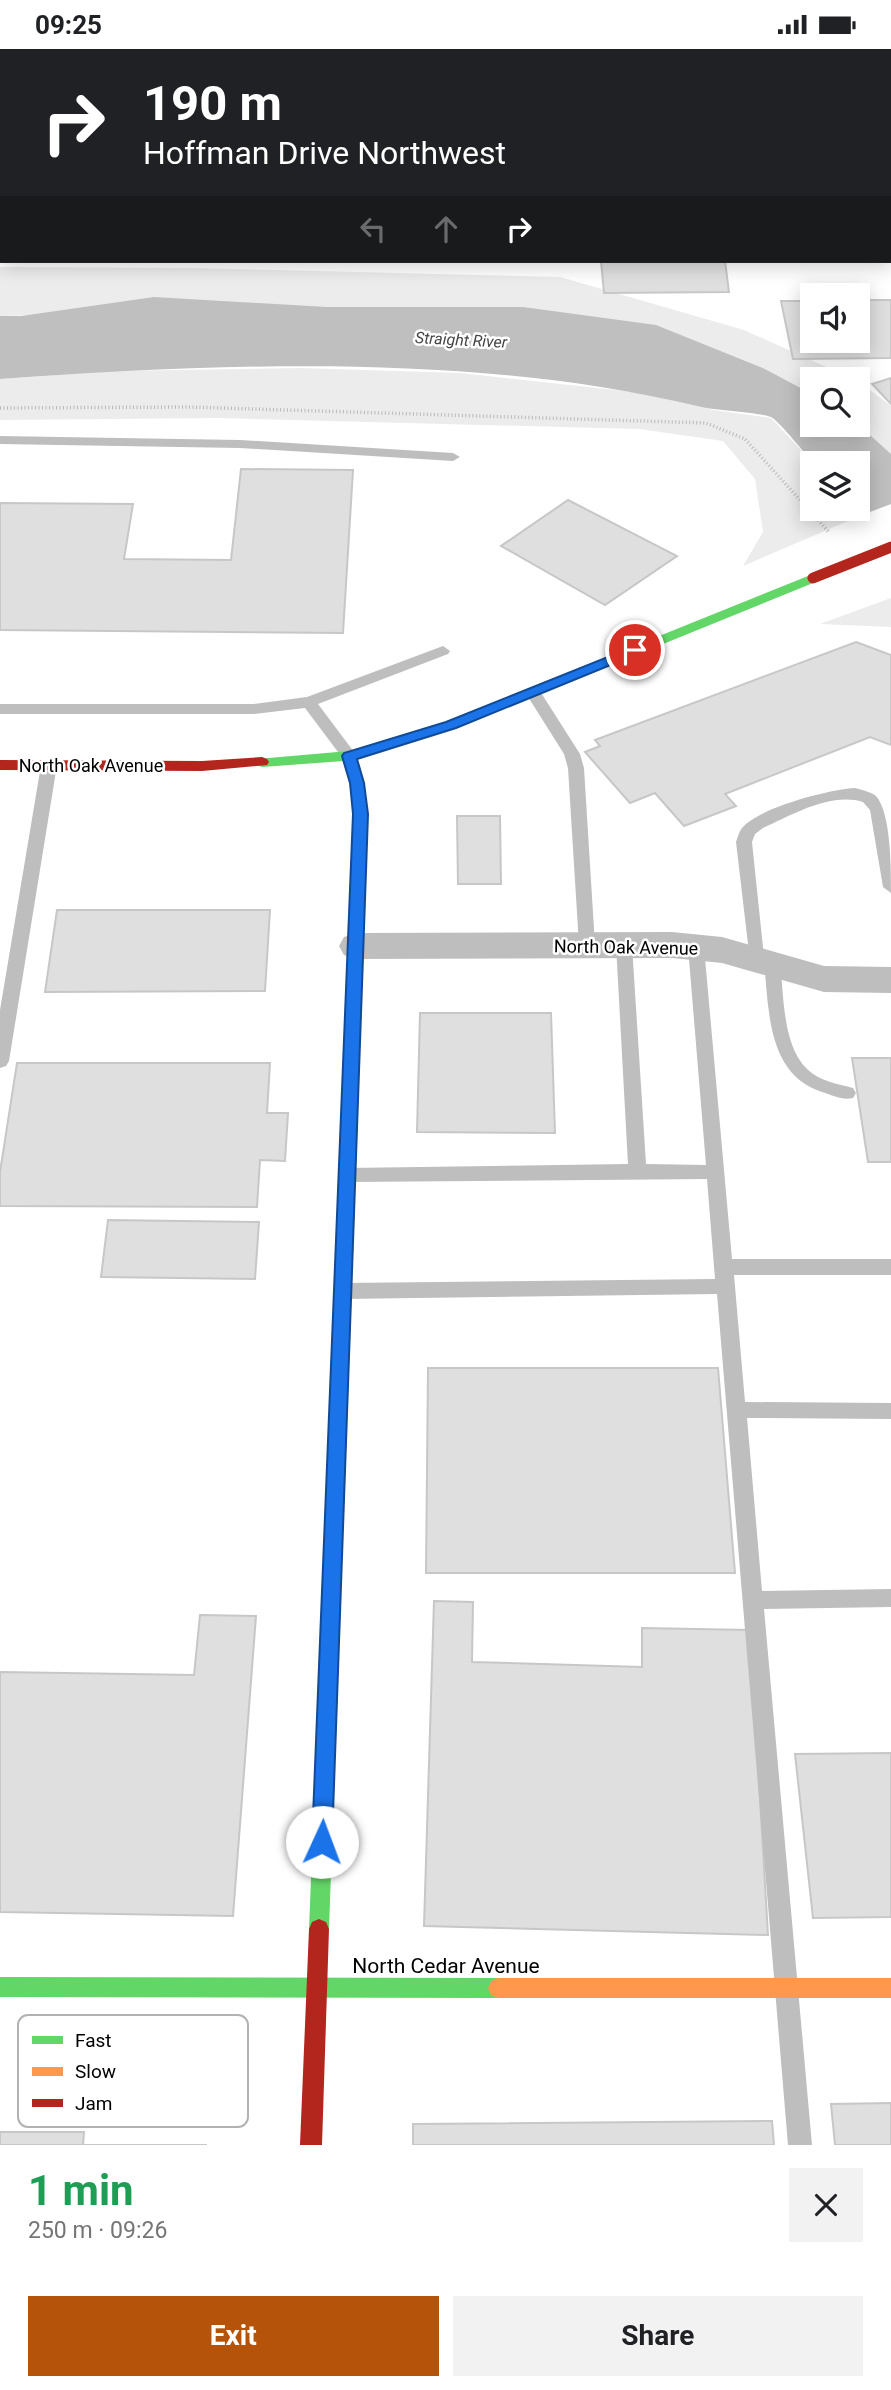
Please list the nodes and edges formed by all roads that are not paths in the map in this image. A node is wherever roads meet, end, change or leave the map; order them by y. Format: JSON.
{"nodes":[{"id":1,"x":0,"y":440,"type":"edge"},
{"id":2,"x":453,"y":457,"type":"dead end"},
{"id":3,"x":891,"y":547,"type":"edge"},
{"id":4,"x":443,"y":651,"type":"dead end"},
{"id":5,"x":533,"y":692,"type":"junction"},
{"id":6,"x":309,"y":702,"type":"junction"},
{"id":7,"x":0,"y":709,"type":"edge"},
{"id":8,"x":349,"y":756,"type":"junction"},
{"id":9,"x":0,"y":765,"type":"edge"},
{"id":10,"x":48,"y":765,"type":"junction"},
{"id":11,"x":891,"y":887,"type":"edge"},
{"id":12,"x":624,"y":945,"type":"junction"},
{"id":13,"x":356,"y":946,"type":"junction"},
{"id":14,"x":587,"y":946,"type":"junction"},
{"id":15,"x":696,"y":947,"type":"junction"},
{"id":16,"x":764,"y":960,"type":"junction"},
{"id":17,"x":891,"y":980,"type":"edge"},
{"id":18,"x":0,"y":1061,"type":"edge"},
{"id":19,"x":847,"y":1093,"type":"dead end"},
{"id":20,"x":637,"y":1171,"type":"junction"},
{"id":21,"x":716,"y":1172,"type":"junction"},
{"id":22,"x":347,"y":1175,"type":"junction"},
{"id":23,"x":891,"y":1267,"type":"edge"},
{"id":24,"x":725,"y":1277,"type":"junction"},
{"id":25,"x":343,"y":1291,"type":"junction"},
{"id":26,"x":737,"y":1409,"type":"junction"},
{"id":27,"x":891,"y":1411,"type":"edge"},
{"id":28,"x":891,"y":1598,"type":"edge"},
{"id":29,"x":753,"y":1600,"type":"junction"},
{"id":30,"x":0,"y":1987,"type":"edge"},
{"id":31,"x":317,"y":1987,"type":"junction"},
{"id":32,"x":787,"y":1988,"type":"junction"},
{"id":33,"x":891,"y":1988,"type":"edge"},
{"id":34,"x":311,"y":2145,"type":"edge"},
{"id":35,"x":800,"y":2145,"type":"edge"}],
"edges":[{"from":1,"to":2,"type":"lane"},
{"from":3,"to":5,"type":"street","name":"North Oak Avenue","bridge":true},
{"from":4,"to":6,"type":"lane"},
{"from":5,"to":8,"type":"street","name":"North Oak Avenue"},
{"from":5,"to":14,"type":"lane"},
{"from":6,"to":7,"type":"lane"},
{"from":6,"to":8,"type":"lane"},
{"from":8,"to":10,"type":"street","name":"North Oak Avenue"},
{"from":8,"to":13,"type":"street"},
{"from":9,"to":10,"type":"street","name":"North Oak Avenue"},
{"from":10,"to":18,"type":"lane"},
{"from":11,"to":16,"type":"lane"},
{"from":12,"to":14,"type":"street","name":"North Oak Avenue"},
{"from":12,"to":15,"type":"street","name":"North Oak Avenue"},
{"from":12,"to":20,"type":"lane"},
{"from":13,"to":14,"type":"street","name":"North Oak Avenue"},
{"from":13,"to":22,"type":"street"},
{"from":15,"to":16,"type":"street","name":"North Oak Avenue"},
{"from":15,"to":21,"type":"lane"},
{"from":16,"to":17,"type":"street","name":"North Oak Avenue"},
{"from":16,"to":19,"type":"lane"},
{"from":20,"to":21,"type":"lane"},
{"from":20,"to":22,"type":"lane"},
{"from":21,"to":24,"type":"lane"},
{"from":22,"to":25,"type":"street"},
{"from":23,"to":24,"type":"lane"},
{"from":24,"to":25,"type":"lane"},
{"from":24,"to":26,"type":"lane"},
{"from":25,"to":31,"type":"street"},
{"from":26,"to":27,"type":"lane"},
{"from":26,"to":29,"type":"lane"},
{"from":28,"to":29,"type":"lane"},
{"from":29,"to":32,"type":"lane"},
{"from":30,"to":31,"type":"street","name":"North Cedar Avenue"},
{"from":31,"to":32,"type":"street","name":"North Cedar Avenue"},
{"from":31,"to":34,"type":"street"},
{"from":32,"to":33,"type":"street","name":"North Cedar Avenue"},
{"from":32,"to":35,"type":"lane"}]}
